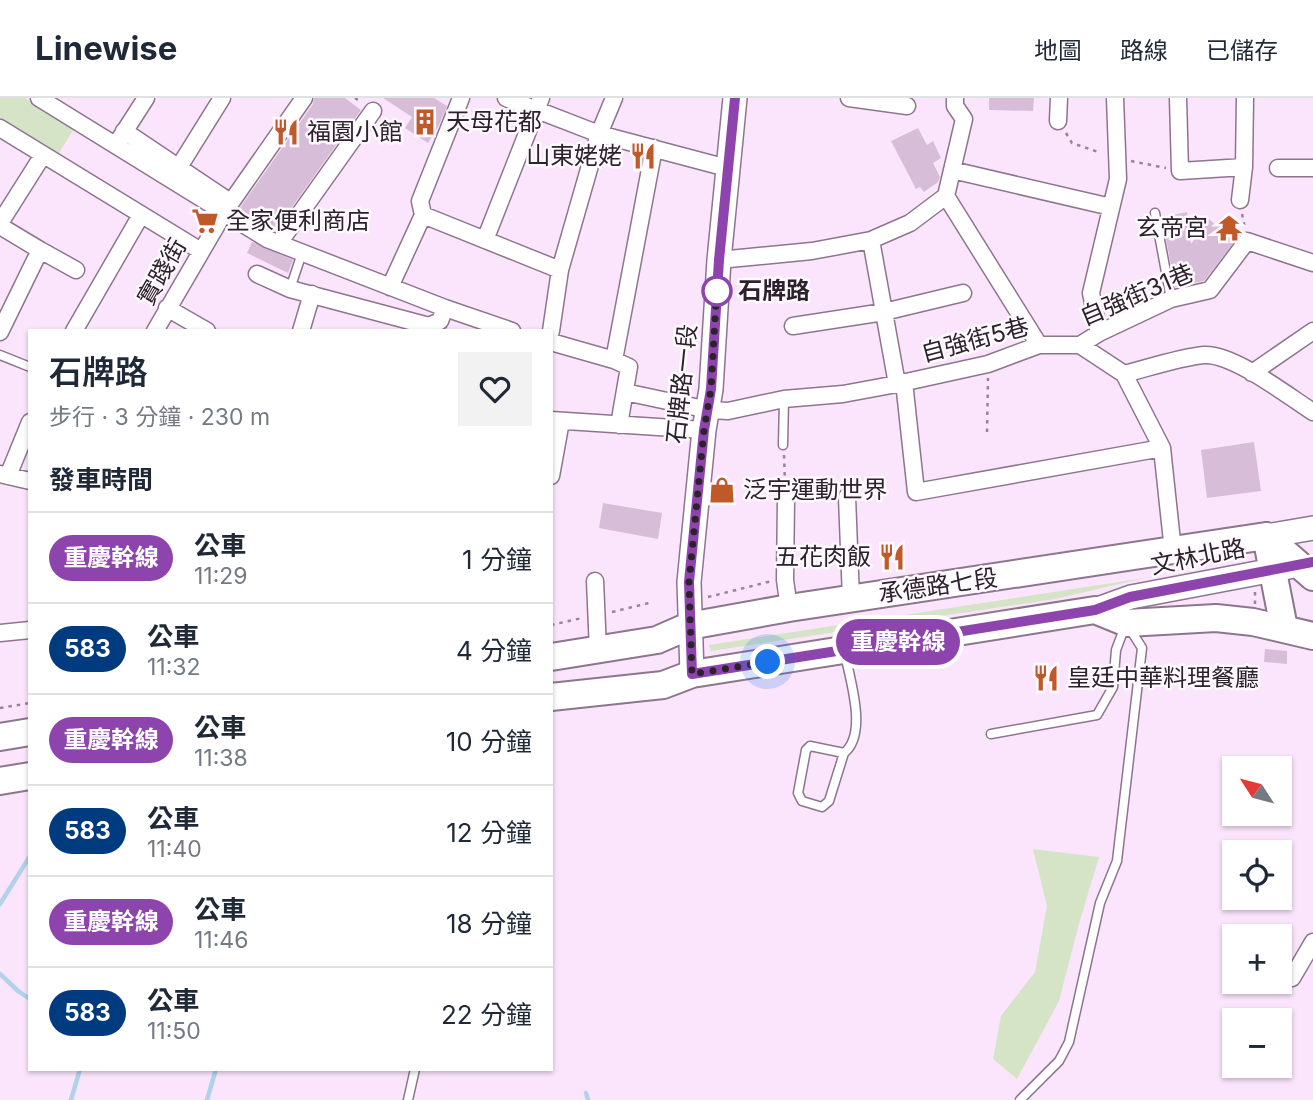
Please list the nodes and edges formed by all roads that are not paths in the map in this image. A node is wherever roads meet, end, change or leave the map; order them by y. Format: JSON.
{"nodes":[{"id":1,"x":39,"y":98,"type":"edge"},
{"id":2,"x":146,"y":98,"type":"edge"},
{"id":3,"x":222,"y":98,"type":"edge"},
{"id":4,"x":304,"y":98,"type":"edge"},
{"id":5,"x":461,"y":98,"type":"edge"},
{"id":6,"x":506,"y":98,"type":"edge"},
{"id":7,"x":614,"y":98,"type":"edge"},
{"id":8,"x":735,"y":98,"type":"edge"},
{"id":9,"x":849,"y":98,"type":"edge"},
{"id":10,"x":955,"y":98,"type":"edge"},
{"id":11,"x":1059,"y":98,"type":"edge"},
{"id":12,"x":1115,"y":98,"type":"edge"},
{"id":13,"x":1178,"y":98,"type":"edge"},
{"id":14,"x":1245,"y":98,"type":"edge"},
{"id":15,"x":539,"y":104,"type":"edge"},
{"id":16,"x":907,"y":106,"type":"dead end"},
{"id":17,"x":373,"y":111,"type":"dead end"},
{"id":18,"x":1058,"y":121,"type":"dead end"},
{"id":19,"x":0,"y":128,"type":"edge"},
{"id":20,"x":124,"y":131,"type":"junction"},
{"id":21,"x":599,"y":134,"type":"junction"},
{"id":22,"x":115,"y":146,"type":"junction"},
{"id":23,"x":654,"y":148,"type":"junction"},
{"id":24,"x":43,"y":155,"type":"junction"},
{"id":25,"x":178,"y":167,"type":"junction"},
{"id":26,"x":1244,"y":167,"type":"junction"},
{"id":27,"x":727,"y":168,"type":"junction"},
{"id":28,"x":1313,"y":168,"type":"edge"},
{"id":29,"x":1278,"y":169,"type":"dead end"},
{"id":30,"x":951,"y":170,"type":"junction"},
{"id":31,"x":946,"y":196,"type":"junction"},
{"id":32,"x":1240,"y":201,"type":"road end"},
{"id":33,"x":1111,"y":207,"type":"junction"},
{"id":34,"x":225,"y":211,"type":"junction"},
{"id":35,"x":1155,"y":213,"type":"dead end"},
{"id":36,"x":141,"y":215,"type":"junction"},
{"id":37,"x":423,"y":215,"type":"junction"},
{"id":38,"x":0,"y":224,"type":"edge"},
{"id":39,"x":485,"y":240,"type":"junction"},
{"id":40,"x":871,"y":240,"type":"junction"},
{"id":41,"x":278,"y":243,"type":"junction"},
{"id":42,"x":40,"y":250,"type":"junction"},
{"id":43,"x":201,"y":251,"type":"junction"},
{"id":44,"x":302,"y":253,"type":"junction"},
{"id":45,"x":719,"y":260,"type":"junction"},
{"id":46,"x":1313,"y":263,"type":"edge"},
{"id":47,"x":76,"y":270,"type":"dead end"},
{"id":48,"x":560,"y":270,"type":"junction"},
{"id":49,"x":257,"y":274,"type":"dead end"},
{"id":50,"x":390,"y":287,"type":"junction"},
{"id":51,"x":290,"y":289,"type":"junction"},
{"id":52,"x":963,"y":293,"type":"dead end"},
{"id":53,"x":312,"y":294,"type":"junction"},
{"id":54,"x":1171,"y":299,"type":"junction"},
{"id":55,"x":167,"y":308,"type":"junction"},
{"id":56,"x":445,"y":308,"type":"junction"},
{"id":57,"x":884,"y":312,"type":"junction"},
{"id":58,"x":793,"y":326,"type":"dead end"},
{"id":59,"x":75,"y":329,"type":"edge"},
{"id":60,"x":156,"y":329,"type":"edge"},
{"id":61,"x":204,"y":329,"type":"edge"},
{"id":62,"x":302,"y":329,"type":"edge"},
{"id":63,"x":506,"y":329,"type":"edge"},
{"id":64,"x":551,"y":329,"type":"edge"},
{"id":65,"x":1313,"y":331,"type":"edge"},
{"id":66,"x":0,"y":332,"type":"edge"},
{"id":67,"x":1099,"y":332,"type":"junction"},
{"id":68,"x":553,"y":343,"type":"edge"},
{"id":69,"x":1039,"y":345,"type":"junction"},
{"id":70,"x":1080,"y":345,"type":"junction"},
{"id":71,"x":0,"y":355,"type":"edge"},
{"id":72,"x":614,"y":360,"type":"junction"},
{"id":73,"x":28,"y":366,"type":"edge"},
{"id":74,"x":1252,"y":373,"type":"junction"},
{"id":75,"x":1124,"y":374,"type":"junction"},
{"id":76,"x":900,"y":383,"type":"junction"},
{"id":77,"x":625,"y":392,"type":"junction"},
{"id":78,"x":784,"y":399,"type":"junction"},
{"id":79,"x":1313,"y":412,"type":"edge"},
{"id":80,"x":556,"y":420,"type":"edge"},
{"id":81,"x":706,"y":420,"type":"junction"},
{"id":82,"x":619,"y":425,"type":"junction"},
{"id":83,"x":28,"y":426,"type":"edge"},
{"id":84,"x":783,"y":445,"type":"road end"},
{"id":85,"x":1162,"y":448,"type":"junction"},
{"id":86,"x":553,"y":453,"type":"edge"},
{"id":87,"x":4,"y":475,"type":"edge"},
{"id":88,"x":28,"y":481,"type":"edge"},
{"id":89,"x":848,"y":497,"type":"dead end"},
{"id":90,"x":786,"y":498,"type":"road end"},
{"id":91,"x":1313,"y":528,"type":"edge"},
{"id":92,"x":1266,"y":536,"type":"junction"},
{"id":93,"x":1173,"y":551,"type":"junction"},
{"id":94,"x":1308,"y":568,"type":"edge"},
{"id":95,"x":1272,"y":569,"type":"junction"},
{"id":96,"x":595,"y":581,"type":"dead end"},
{"id":97,"x":851,"y":598,"type":"junction"},
{"id":98,"x":789,"y":608,"type":"junction"},
{"id":99,"x":1095,"y":610,"type":"junction"},
{"id":100,"x":1126,"y":623,"type":"junction"},
{"id":101,"x":689,"y":626,"type":"junction"},
{"id":102,"x":1284,"y":628,"type":"junction"},
{"id":103,"x":28,"y":629,"type":"edge"},
{"id":104,"x":0,"y":634,"type":"edge"},
{"id":105,"x":1313,"y":636,"type":"edge"},
{"id":106,"x":598,"y":650,"type":"junction"},
{"id":107,"x":845,"y":650,"type":"junction"},
{"id":108,"x":553,"y":657,"type":"edge"},
{"id":109,"x":692,"y":674,"type":"junction"},
{"id":110,"x":553,"y":697,"type":"edge"},
{"id":111,"x":28,"y":732,"type":"edge"},
{"id":112,"x":990,"y":734,"type":"dead end"},
{"id":113,"x":0,"y":737,"type":"edge"},
{"id":114,"x":844,"y":752,"type":"junction"},
{"id":115,"x":28,"y":776,"type":"edge"},
{"id":116,"x":0,"y":781,"type":"edge"},
{"id":117,"x":1313,"y":942,"type":"edge"},
{"id":118,"x":1292,"y":978,"type":"dead end"},
{"id":119,"x":415,"y":1071,"type":"edge"},
{"id":120,"x":408,"y":1100,"type":"edge"},
{"id":121,"x":1020,"y":1100,"type":"edge"}],
"edges":[{"from":1,"to":22,"type":"street"},
{"from":2,"to":20,"type":"street"},
{"from":3,"to":25,"type":"street"},
{"from":4,"to":34,"type":"street","name":"實踐街"},
{"from":5,"to":37,"type":"street"},
{"from":6,"to":15,"type":"street"},
{"from":7,"to":21,"type":"street"},
{"from":8,"to":27,"type":"street","name":"石牌路一段"},
{"from":9,"to":16,"type":"street"},
{"from":10,"to":30,"type":"street"},
{"from":11,"to":18,"type":"street"},
{"from":12,"to":33,"type":"street"},
{"from":13,"to":26,"type":"street"},
{"from":14,"to":26,"type":"street"},
{"from":15,"to":21,"type":"street"},
{"from":15,"to":39,"type":"street"},
{"from":17,"to":41,"type":"street"},
{"from":19,"to":24,"type":"street"},
{"from":20,"to":22,"type":"street"},
{"from":20,"to":25,"type":"street"},
{"from":21,"to":23,"type":"street"},
{"from":21,"to":48,"type":"street"},
{"from":22,"to":34,"type":"street"},
{"from":23,"to":27,"type":"street"},
{"from":23,"to":72,"type":"street"},
{"from":24,"to":36,"type":"street"},
{"from":24,"to":38,"type":"street"},
{"from":25,"to":34,"type":"street"},
{"from":26,"to":32,"type":"street"},
{"from":27,"to":45,"type":"street","name":"石牌路一段"},
{"from":28,"to":29,"type":"street"},
{"from":30,"to":31,"type":"street"},
{"from":30,"to":33,"type":"street"},
{"from":31,"to":40,"type":"street"},
{"from":31,"to":69,"type":"street"},
{"from":33,"to":67,"type":"street"},
{"from":34,"to":41,"type":"street"},
{"from":34,"to":43,"type":"street","name":"實踐街"},
{"from":35,"to":54,"type":"lane"},
{"from":36,"to":43,"type":"street"},
{"from":36,"to":59,"type":"street"},
{"from":37,"to":39,"type":"street"},
{"from":37,"to":50,"type":"street"},
{"from":38,"to":42,"type":"street"},
{"from":39,"to":48,"type":"street"},
{"from":40,"to":45,"type":"street"},
{"from":40,"to":57,"type":"street"},
{"from":41,"to":44,"type":"street"},
{"from":42,"to":47,"type":"street"},
{"from":42,"to":66,"type":"street"},
{"from":43,"to":55,"type":"street","name":"實踐街"},
{"from":44,"to":50,"type":"street"},
{"from":44,"to":51,"type":"lane"},
{"from":45,"to":81,"type":"street","name":"石牌路一段"},
{"from":46,"to":54,"type":"street","name":"自強街31巷"},
{"from":48,"to":64,"type":"street"},
{"from":49,"to":51,"type":"street"},
{"from":50,"to":56,"type":"street"},
{"from":51,"to":53,"type":"street"},
{"from":52,"to":57,"type":"street"},
{"from":53,"to":56,"type":"street"},
{"from":53,"to":62,"type":"street"},
{"from":54,"to":67,"type":"street","name":"自強街31巷"},
{"from":55,"to":60,"type":"street","name":"實踐街"},
{"from":55,"to":61,"type":"street"},
{"from":56,"to":63,"type":"street"},
{"from":57,"to":58,"type":"street"},
{"from":57,"to":76,"type":"street"},
{"from":65,"to":74,"type":"street"},
{"from":67,"to":70,"type":"street","name":"自強街31巷"},
{"from":68,"to":72,"type":"street"},
{"from":69,"to":70,"type":"street","name":"自強街5巷"},
{"from":69,"to":76,"type":"street","name":"自強街5巷"},
{"from":70,"to":75,"type":"street"},
{"from":71,"to":73,"type":"lane"},
{"from":72,"to":77,"type":"street"},
{"from":74,"to":75,"type":"street"},
{"from":74,"to":79,"type":"street"},
{"from":75,"to":85,"type":"street"},
{"from":76,"to":78,"type":"street","name":"自強街5巷"},
{"from":76,"to":85,"type":"street"},
{"from":77,"to":81,"type":"street"},
{"from":77,"to":82,"type":"street"},
{"from":78,"to":81,"type":"street","name":"自強街5巷"},
{"from":78,"to":84,"type":"lane"},
{"from":80,"to":82,"type":"street"},
{"from":80,"to":86,"type":"street"},
{"from":81,"to":82,"type":"street"},
{"from":81,"to":101,"type":"street","name":"石牌路一段"},
{"from":83,"to":87,"type":"street"},
{"from":85,"to":93,"type":"street"},
{"from":87,"to":88,"type":"street"},
{"from":89,"to":97,"type":"street"},
{"from":90,"to":98,"type":"street"},
{"from":91,"to":92,"type":"street","name":"文林北路"},
{"from":92,"to":93,"type":"main road","name":"承德路七段"},
{"from":92,"to":94,"type":"main road"},
{"from":92,"to":95,"type":"main road"},
{"from":93,"to":97,"type":"main road","name":"承德路七段"},
{"from":94,"to":95,"type":"street","name":"文林北路"},
{"from":95,"to":99,"type":"street","name":"文林北路"},
{"from":95,"to":102,"type":"main road"},
{"from":96,"to":106,"type":"street"},
{"from":97,"to":98,"type":"main road","name":"承德路七段"},
{"from":98,"to":101,"type":"main road","name":"承德路七段"},
{"from":99,"to":100,"type":"main road"},
{"from":99,"to":107,"type":"main road","name":"承德路七段"},
{"from":100,"to":102,"type":"main road"},
{"from":100,"to":112,"type":"lane"},
{"from":100,"to":121,"type":"lane"},
{"from":101,"to":106,"type":"main road","name":"承德路七段"},
{"from":101,"to":109,"type":"street","name":"石牌路一段"},
{"from":102,"to":105,"type":"main road"},
{"from":103,"to":104,"type":"street"},
{"from":106,"to":108,"type":"main road","name":"承德路七段"},
{"from":107,"to":109,"type":"main road","name":"承德路七段"},
{"from":107,"to":114,"type":"lane"},
{"from":109,"to":110,"type":"main road","name":"承德路七段"},
{"from":111,"to":113,"type":"main road"},
{"from":114,"to":114,"type":"lane"},
{"from":115,"to":116,"type":"main road"},
{"from":117,"to":118,"type":"street"},
{"from":119,"to":120,"type":"lane"}]}
